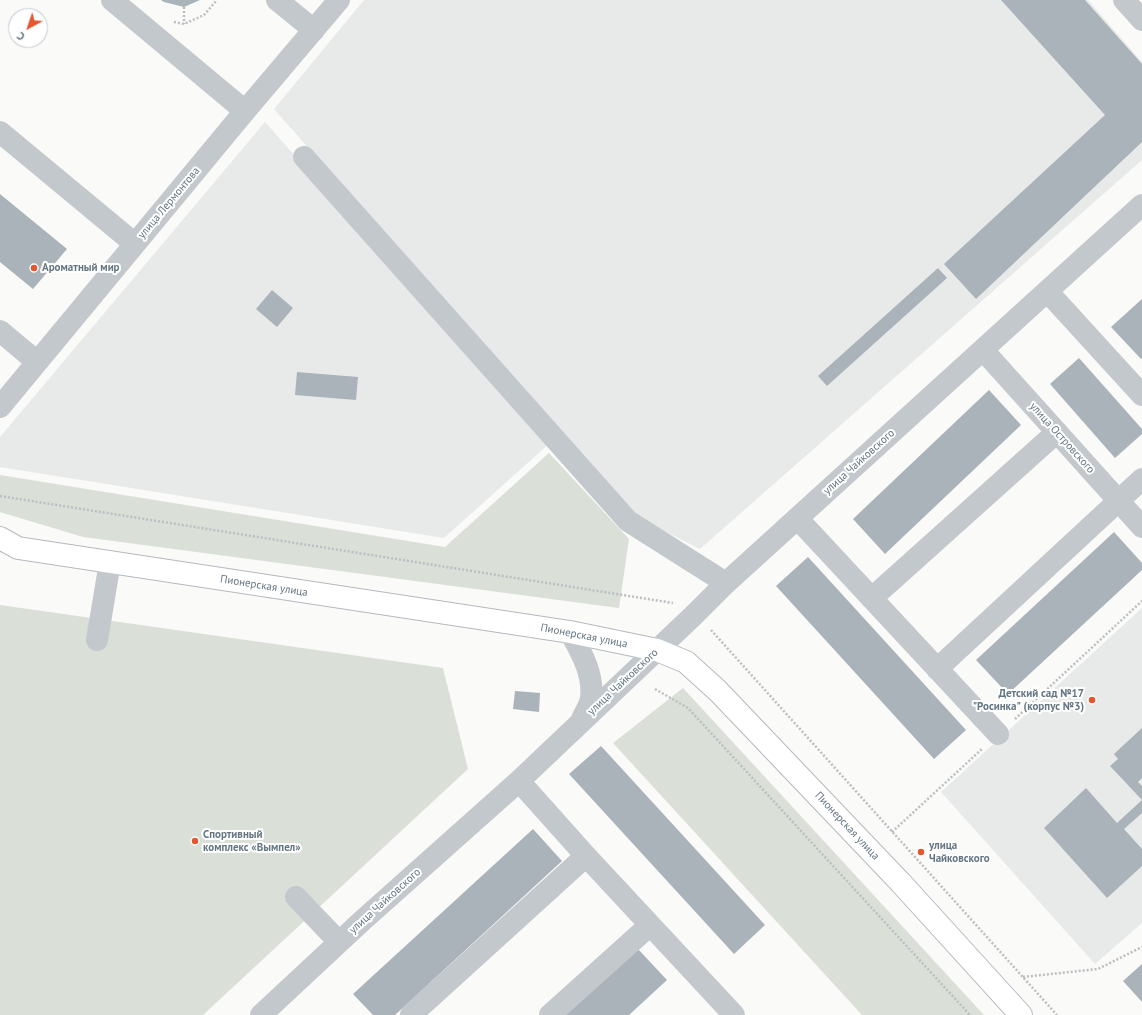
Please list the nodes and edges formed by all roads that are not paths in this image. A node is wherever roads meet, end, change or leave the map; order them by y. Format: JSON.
{"nodes":[{"id":1,"x":112,"y":0,"type":"edge"},
{"id":2,"x":277,"y":0,"type":"edge"},
{"id":3,"x":339,"y":0,"type":"edge"},
{"id":4,"x":1124,"y":0,"type":"edge"},
{"id":5,"x":1142,"y":20,"type":"edge"},
{"id":6,"x":314,"y":30,"type":"junction"},
{"id":7,"x":245,"y":111,"type":"junction"},
{"id":8,"x":0,"y":132,"type":"edge"},
{"id":9,"x":304,"y":157,"type":"dead end"},
{"id":10,"x":1142,"y":205,"type":"edge"},
{"id":11,"x":135,"y":244,"type":"junction"},
{"id":12,"x":1047,"y":291,"type":"junction"},
{"id":13,"x":0,"y":331,"type":"edge"},
{"id":14,"x":983,"y":350,"type":"junction"},
{"id":15,"x":37,"y":362,"type":"junction"},
{"id":16,"x":1141,"y":392,"type":"edge"},
{"id":17,"x":0,"y":407,"type":"edge"},
{"id":18,"x":1057,"y":432,"type":"junction"},
{"id":19,"x":1142,"y":479,"type":"edge"},
{"id":20,"x":1118,"y":501,"type":"junction"},
{"id":21,"x":797,"y":518,"type":"junction"},
{"id":22,"x":1142,"y":527,"type":"edge"},
{"id":23,"x":0,"y":538,"type":"edge"},
{"id":24,"x":110,"y":562,"type":"junction"},
{"id":25,"x":726,"y":583,"type":"junction"},
{"id":26,"x":872,"y":598,"type":"junction"},
{"id":27,"x":570,"y":632,"type":"junction"},
{"id":28,"x":97,"y":640,"type":"dead end"},
{"id":29,"x":657,"y":650,"type":"junction"},
{"id":30,"x":937,"y":669,"type":"junction"},
{"id":31,"x":581,"y":722,"type":"junction"},
{"id":32,"x":998,"y":734,"type":"road end"},
{"id":33,"x":519,"y":780,"type":"junction"},
{"id":34,"x":586,"y":856,"type":"junction"},
{"id":35,"x":296,"y":897,"type":"dead end"},
{"id":36,"x":650,"y":925,"type":"junction"},
{"id":37,"x":339,"y":942,"type":"junction"},
{"id":38,"x":261,"y":1015,"type":"edge"},
{"id":39,"x":411,"y":1015,"type":"edge"},
{"id":40,"x":550,"y":1015,"type":"edge"},
{"id":41,"x":734,"y":1015,"type":"edge"},
{"id":42,"x":1021,"y":1015,"type":"edge"}],
"edges":[{"from":1,"to":7,"type":"street"},
{"from":2,"to":6,"type":"street"},
{"from":3,"to":6,"type":"street","name":"улица Лермонтова"},
{"from":4,"to":5,"type":"street"},
{"from":6,"to":7,"type":"street","name":"улица Лермонтова"},
{"from":7,"to":11,"type":"street","name":"улица Лермонтова"},
{"from":8,"to":11,"type":"street"},
{"from":9,"to":25,"type":"street"},
{"from":10,"to":12,"type":"street","name":"улица Чайковского"},
{"from":11,"to":15,"type":"street","name":"улица Лермонтова"},
{"from":12,"to":14,"type":"street","name":"улица Чайковского"},
{"from":12,"to":16,"type":"street"},
{"from":13,"to":15,"type":"street"},
{"from":14,"to":18,"type":"street","name":"улица Островского"},
{"from":14,"to":21,"type":"street","name":"улица Чайковского"},
{"from":15,"to":17,"type":"street","name":"улица Лермонтова"},
{"from":18,"to":20,"type":"street","name":"улица Островского"},
{"from":18,"to":26,"type":"street"},
{"from":19,"to":20,"type":"street"},
{"from":20,"to":22,"type":"street","name":"улица Островского"},
{"from":20,"to":30,"type":"street"},
{"from":21,"to":25,"type":"street","name":"улица Чайковского"},
{"from":21,"to":26,"type":"street"},
{"from":23,"to":24,"type":"main road","name":"Пионерская улица"},
{"from":24,"to":27,"type":"main road","name":"Пионерская улица"},
{"from":24,"to":28,"type":"street"},
{"from":25,"to":29,"type":"street","name":"улица Чайковского"},
{"from":26,"to":30,"type":"street"},
{"from":27,"to":29,"type":"main road","name":"Пионерская улица"},
{"from":27,"to":31,"type":"street","name":"улица Чайковского"},
{"from":29,"to":31,"type":"street","name":"улица Чайковского"},
{"from":29,"to":42,"type":"main road","name":"Пионерская улица"},
{"from":30,"to":32,"type":"street"},
{"from":31,"to":33,"type":"street","name":"улица Чайковского"},
{"from":33,"to":34,"type":"street"},
{"from":33,"to":37,"type":"street","name":"улица Чайковского"},
{"from":34,"to":36,"type":"street"},
{"from":34,"to":39,"type":"street"},
{"from":35,"to":37,"type":"street"},
{"from":36,"to":40,"type":"street"},
{"from":36,"to":41,"type":"street"},
{"from":37,"to":38,"type":"street","name":"улица Чайковского"}]}
